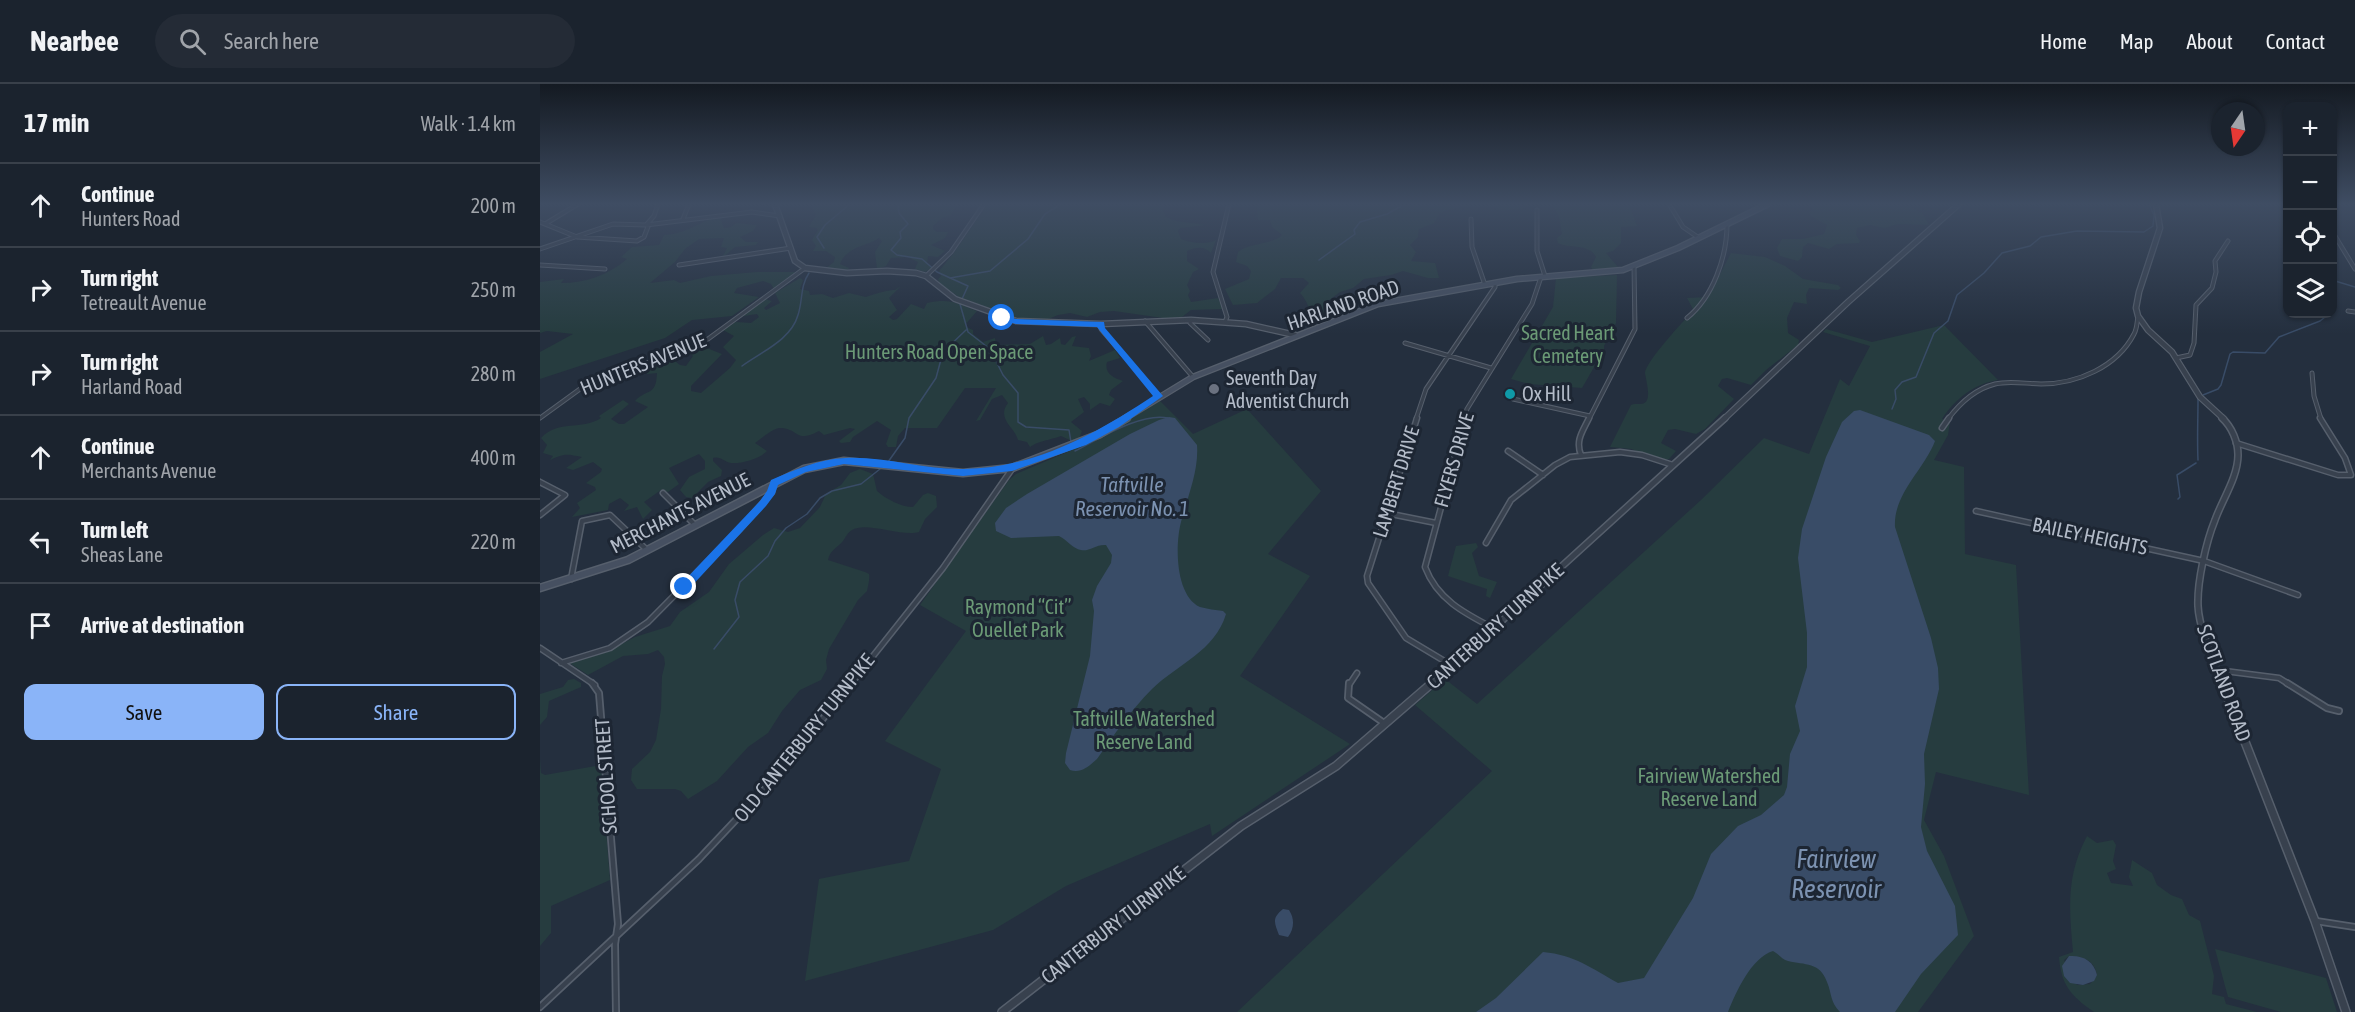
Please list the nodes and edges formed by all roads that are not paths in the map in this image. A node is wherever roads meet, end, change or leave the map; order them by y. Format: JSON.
{"nodes":[{"id":1,"x":955,"y":247,"type":"edge"},
{"id":2,"x":1217,"y":247,"type":"edge"},
{"id":3,"x":1472,"y":247,"type":"edge"},
{"id":4,"x":1537,"y":247,"type":"edge"},
{"id":5,"x":1677,"y":247,"type":"edge"},
{"id":6,"x":1722,"y":247,"type":"edge"},
{"id":7,"x":1910,"y":247,"type":"edge"},
{"id":8,"x":2154,"y":247,"type":"edge"},
{"id":9,"x":2224,"y":247,"type":"edge"},
{"id":10,"x":2342,"y":247,"type":"edge"},
{"id":11,"x":791,"y":248,"type":"joint"},
{"id":12,"x":540,"y":265,"type":"edge"},
{"id":13,"x":679,"y":265,"type":"dead end"},
{"id":14,"x":1634,"y":266,"type":"junction"},
{"id":15,"x":805,"y":268,"type":"junction"},
{"id":16,"x":605,"y":269,"type":"dead end"},
{"id":17,"x":2355,"y":269,"type":"edge"},
{"id":18,"x":926,"y":276,"type":"junction"},
{"id":19,"x":1543,"y":276,"type":"junction"},
{"id":20,"x":1495,"y":283,"type":"junction"},
{"id":21,"x":1485,"y":285,"type":"junction"},
{"id":22,"x":2348,"y":311,"type":"dead end"},
{"id":23,"x":2355,"y":312,"type":"edge"},
{"id":24,"x":2138,"y":316,"type":"junction"},
{"id":25,"x":1687,"y":318,"type":"dead end"},
{"id":26,"x":1191,"y":320,"type":"junction"},
{"id":27,"x":1145,"y":321,"type":"junction"},
{"id":28,"x":1225,"y":322,"type":"junction"},
{"id":29,"x":1101,"y":324,"type":"junction"},
{"id":30,"x":1295,"y":335,"type":"junction"},
{"id":31,"x":1208,"y":340,"type":"dead end"},
{"id":32,"x":1405,"y":343,"type":"dead end"},
{"id":33,"x":1448,"y":355,"type":"junction"},
{"id":34,"x":2176,"y":358,"type":"junction"},
{"id":35,"x":1491,"y":368,"type":"junction"},
{"id":36,"x":2312,"y":373,"type":"dead end"},
{"id":37,"x":1193,"y":377,"type":"junction"},
{"id":38,"x":1159,"y":396,"type":"junction"},
{"id":39,"x":1513,"y":399,"type":"dead end"},
{"id":40,"x":1590,"y":416,"type":"junction"},
{"id":41,"x":540,"y":418,"type":"edge"},
{"id":42,"x":1942,"y":428,"type":"dead end"},
{"id":43,"x":2236,"y":443,"type":"junction"},
{"id":44,"x":1508,"y":451,"type":"dead end"},
{"id":45,"x":1581,"y":455,"type":"junction"},
{"id":46,"x":1673,"y":466,"type":"junction"},
{"id":47,"x":1012,"y":468,"type":"junction"},
{"id":48,"x":1542,"y":475,"type":"junction"},
{"id":49,"x":540,"y":482,"type":"edge"},
{"id":50,"x":774,"y":483,"type":"junction"},
{"id":51,"x":663,"y":493,"type":"dead end"},
{"id":52,"x":1976,"y":511,"type":"dead end"},
{"id":53,"x":1386,"y":513,"type":"junction"},
{"id":54,"x":540,"y":514,"type":"edge"},
{"id":55,"x":1436,"y":523,"type":"junction"},
{"id":56,"x":694,"y":524,"type":"junction"},
{"id":57,"x":1486,"y":543,"type":"dead end"},
{"id":58,"x":647,"y":550,"type":"junction"},
{"id":59,"x":2204,"y":561,"type":"junction"},
{"id":60,"x":572,"y":579,"type":"junction"},
{"id":61,"x":540,"y":588,"type":"edge"},
{"id":62,"x":2298,"y":595,"type":"dead end"},
{"id":63,"x":1493,"y":628,"type":"junction"},
{"id":64,"x":540,"y":648,"type":"edge"},
{"id":65,"x":560,"y":663,"type":"junction"},
{"id":66,"x":1451,"y":665,"type":"junction"},
{"id":67,"x":2217,"y":670,"type":"junction"},
{"id":68,"x":1357,"y":672,"type":"dead end"},
{"id":69,"x":2339,"y":711,"type":"dead end"},
{"id":70,"x":1385,"y":723,"type":"junction"},
{"id":71,"x":2315,"y":921,"type":"junction"},
{"id":72,"x":2355,"y":927,"type":"edge"},
{"id":73,"x":617,"y":935,"type":"junction"},
{"id":74,"x":540,"y":1007,"type":"edge"},
{"id":75,"x":616,"y":1012,"type":"edge"},
{"id":76,"x":1002,"y":1012,"type":"edge"},
{"id":77,"x":2346,"y":1012,"type":"edge"}],
"edges":[{"from":1,"to":18,"type":"street"},
{"from":2,"to":28,"type":"street"},
{"from":3,"to":21,"type":"street"},
{"from":4,"to":19,"type":"street"},
{"from":5,"to":14,"type":"main road","name":"HARLAND ROAD"},
{"from":6,"to":25,"type":"street"},
{"from":7,"to":46,"type":"street","name":"CANTERBURY TURNPIKE"},
{"from":8,"to":24,"type":"street"},
{"from":9,"to":34,"type":"street"},
{"from":10,"to":17,"type":"street"},
{"from":11,"to":13,"type":"street"},
{"from":11,"to":15,"type":"street"},
{"from":12,"to":16,"type":"street"},
{"from":14,"to":19,"type":"main road","name":"HARLAND ROAD"},
{"from":14,"to":40,"type":"street"},
{"from":15,"to":18,"type":"street"},
{"from":15,"to":41,"type":"street","name":"HUNTERS AVENUE"},
{"from":18,"to":29,"type":"street"},
{"from":19,"to":20,"type":"main road","name":"HARLAND ROAD"},
{"from":19,"to":35,"type":"street","name":"FLYERS DRIVE"},
{"from":20,"to":21,"type":"main road","name":"HARLAND ROAD"},
{"from":20,"to":33,"type":"street","name":"LAMBERT DRIVE"},
{"from":21,"to":30,"type":"main road","name":"HARLAND ROAD"},
{"from":22,"to":23,"type":"street"},
{"from":24,"to":34,"type":"street"},
{"from":24,"to":42,"type":"street"},
{"from":26,"to":27,"type":"street"},
{"from":26,"to":28,"type":"street"},
{"from":26,"to":31,"type":"street"},
{"from":27,"to":29,"type":"street"},
{"from":27,"to":37,"type":"street"},
{"from":28,"to":30,"type":"street"},
{"from":29,"to":38,"type":"street"},
{"from":30,"to":37,"type":"main road","name":"HARLAND ROAD"},
{"from":32,"to":33,"type":"street"},
{"from":33,"to":35,"type":"street"},
{"from":33,"to":53,"type":"street","name":"LAMBERT DRIVE"},
{"from":34,"to":43,"type":"street"},
{"from":35,"to":55,"type":"street","name":"FLYERS DRIVE"},
{"from":36,"to":43,"type":"street"},
{"from":37,"to":38,"type":"main road","name":"HARLAND ROAD"},
{"from":38,"to":47,"type":"main road","name":"HARLAND ROAD"},
{"from":39,"to":40,"type":"street"},
{"from":40,"to":45,"type":"street"},
{"from":43,"to":59,"type":"street","name":"SCOTLAND ROAD"},
{"from":44,"to":48,"type":"street"},
{"from":45,"to":46,"type":"street"},
{"from":45,"to":48,"type":"street"},
{"from":46,"to":63,"type":"street","name":"CANTERBURY TURNPIKE"},
{"from":47,"to":50,"type":"main road","name":"MERCHANTS AVENUE"},
{"from":47,"to":73,"type":"street","name":"OLD CANTERBURY TURNPIKE"},
{"from":48,"to":57,"type":"street"},
{"from":49,"to":54,"type":"street"},
{"from":50,"to":56,"type":"main road","name":"MERCHANTS AVENUE"},
{"from":50,"to":65,"type":"street"},
{"from":51,"to":56,"type":"street"},
{"from":52,"to":59,"type":"street","name":"BAILEY HEIGHTS"},
{"from":53,"to":55,"type":"street"},
{"from":53,"to":66,"type":"street","name":"LAMBERT DRIVE"},
{"from":55,"to":63,"type":"street","name":"FLYERS DRIVE"},
{"from":56,"to":58,"type":"main road","name":"MERCHANTS AVENUE"},
{"from":58,"to":60,"type":"main road","name":"MERCHANTS AVENUE"},
{"from":58,"to":60,"type":"street"},
{"from":59,"to":62,"type":"street","name":"BAILEY HEIGHTS"},
{"from":59,"to":67,"type":"street","name":"SCOTLAND ROAD"},
{"from":60,"to":61,"type":"main road","name":"MERCHANTS AVENUE"},
{"from":63,"to":66,"type":"street","name":"CANTERBURY TURNPIKE"},
{"from":64,"to":65,"type":"street","name":"SCHOOL STREET"},
{"from":65,"to":73,"type":"street","name":"SCHOOL STREET"},
{"from":66,"to":70,"type":"street","name":"CANTERBURY TURNPIKE"},
{"from":67,"to":69,"type":"street"},
{"from":67,"to":71,"type":"street","name":"SCOTLAND ROAD"},
{"from":68,"to":70,"type":"street"},
{"from":70,"to":76,"type":"street","name":"CANTERBURY TURNPIKE"},
{"from":71,"to":72,"type":"street"},
{"from":71,"to":77,"type":"street","name":"SCOTLAND ROAD"},
{"from":73,"to":74,"type":"street","name":"OLD CANTERBURY TURNPIKE"},
{"from":73,"to":75,"type":"street","name":"SCHOOL STREET"}]}
